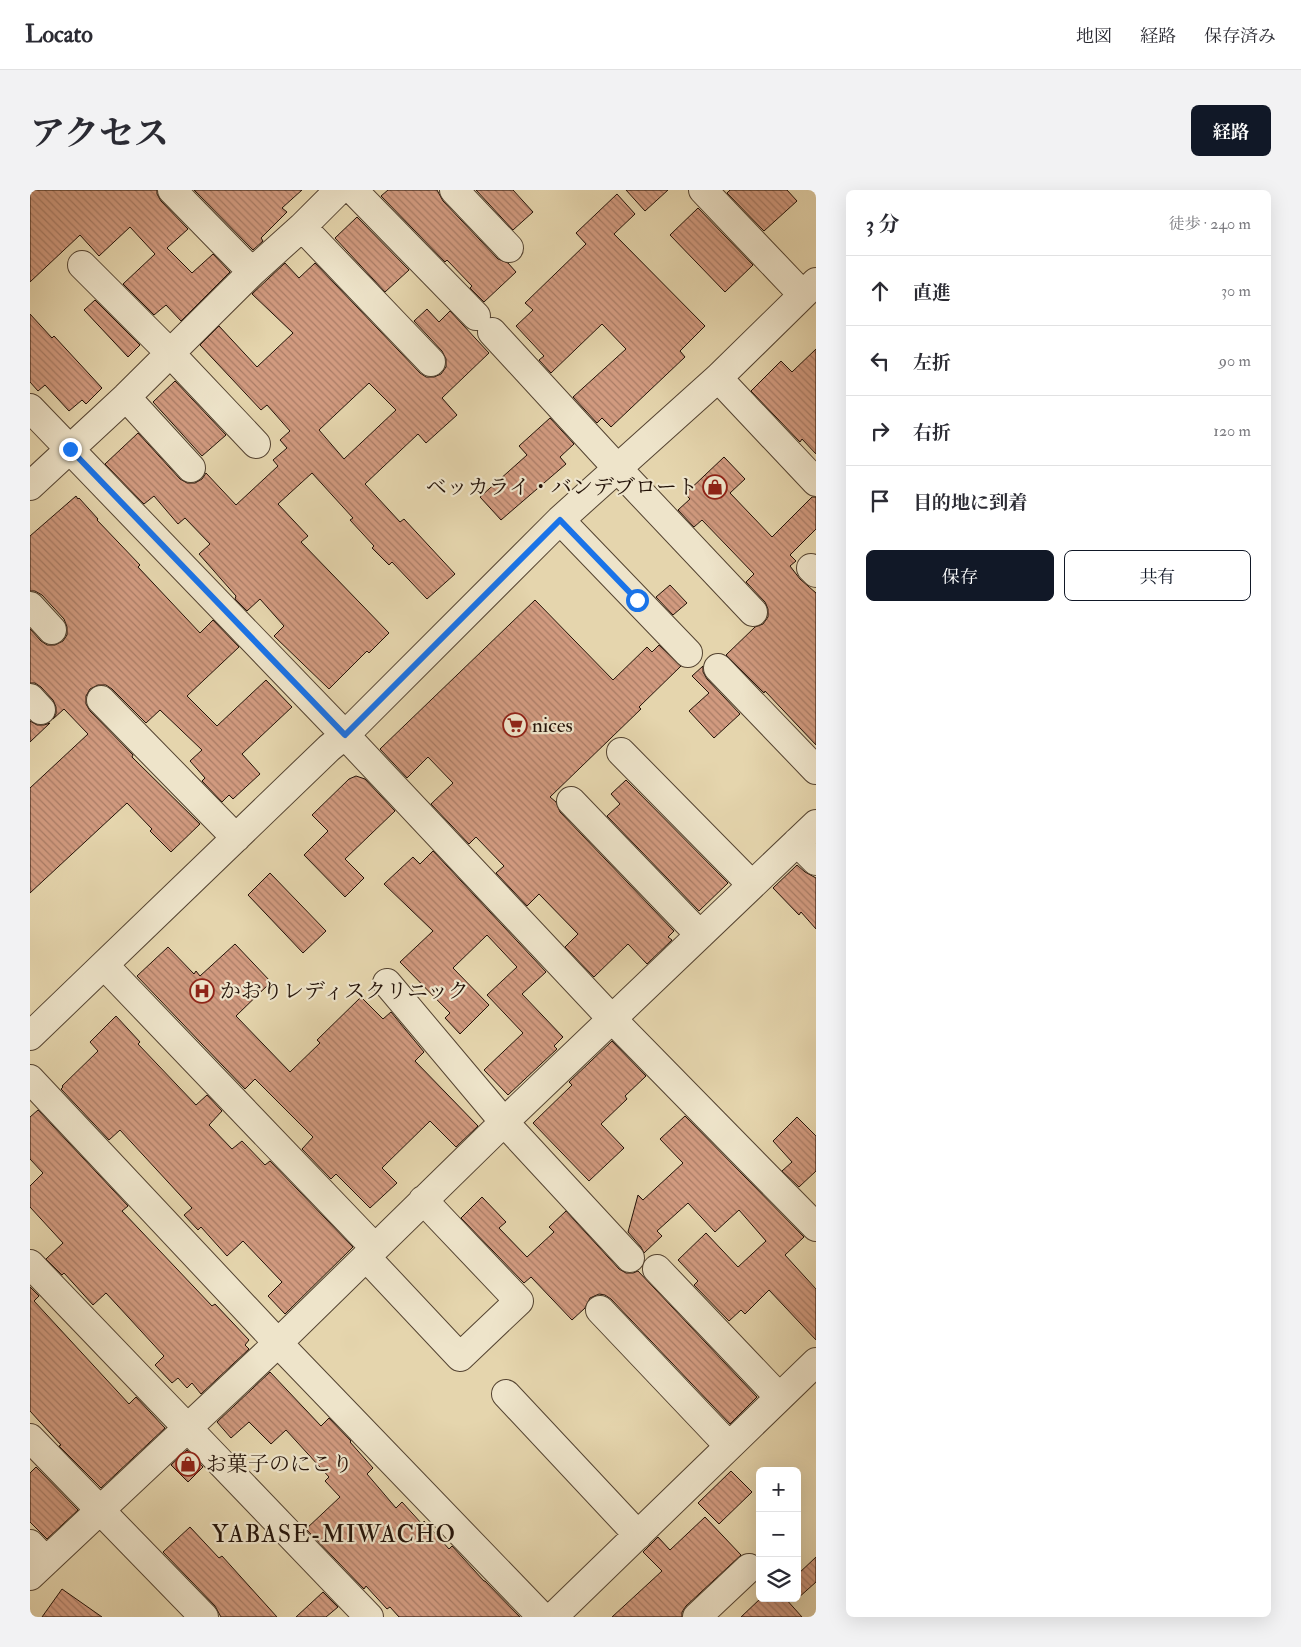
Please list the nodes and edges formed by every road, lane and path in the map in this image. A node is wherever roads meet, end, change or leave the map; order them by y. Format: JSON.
{"nodes":[{"id":1,"x":172,"y":190,"type":"edge"},
{"id":2,"x":339,"y":190,"type":"edge"},
{"id":3,"x":353,"y":190,"type":"edge"},
{"id":4,"x":454,"y":190,"type":"edge"},
{"id":5,"x":703,"y":190,"type":"edge"},
{"id":6,"x":302,"y":227,"type":"junction"},
{"id":7,"x":509,"y":248,"type":"dead end"},
{"id":8,"x":82,"y":265,"type":"dead end"},
{"id":9,"x":252,"y":272,"type":"junction"},
{"id":10,"x":810,"y":291,"type":"edge"},
{"id":11,"x":170,"y":353,"type":"junction"},
{"id":12,"x":431,"y":362,"type":"dead end"},
{"id":13,"x":718,"y":378,"type":"junction"},
{"id":14,"x":126,"y":397,"type":"junction"},
{"id":15,"x":30,"y":408,"type":"edge"},
{"id":16,"x":256,"y":444,"type":"dead end"},
{"id":17,"x":70,"y":449,"type":"junction"},
{"id":18,"x":191,"y":468,"type":"dead end"},
{"id":19,"x":618,"y":469,"type":"junction"},
{"id":20,"x":816,"y":482,"type":"edge"},
{"id":21,"x":30,"y":486,"type":"edge"},
{"id":22,"x":560,"y":520,"type":"junction"},
{"id":23,"x":30,"y":606,"type":"edge"},
{"id":24,"x":753,"y":612,"type":"dead end"},
{"id":25,"x":52,"y":630,"type":"dead end"},
{"id":26,"x":688,"y":653,"type":"dead end"},
{"id":27,"x":718,"y":668,"type":"dead end"},
{"id":28,"x":101,"y":700,"type":"dead end"},
{"id":29,"x":345,"y":735,"type":"junction"},
{"id":30,"x":622,"y":752,"type":"dead end"},
{"id":31,"x":816,"y":770,"type":"edge"},
{"id":32,"x":571,"y":801,"type":"dead end"},
{"id":33,"x":807,"y":833,"type":"edge"},
{"id":34,"x":236,"y":838,"type":"junction"},
{"id":35,"x":816,"y":861,"type":"edge"},
{"id":36,"x":752,"y":885,"type":"junction"},
{"id":37,"x":700,"y":935,"type":"junction"},
{"id":38,"x":104,"y":965,"type":"junction"},
{"id":39,"x":387,"y":983,"type":"dead end"},
{"id":40,"x":612,"y":1019,"type":"junction"},
{"id":41,"x":32,"y":1030,"type":"edge"},
{"id":42,"x":30,"y":1079,"type":"edge"},
{"id":43,"x":504,"y":1122,"type":"junction"},
{"id":44,"x":423,"y":1200,"type":"junction"},
{"id":45,"x":816,"y":1227,"type":"edge"},
{"id":46,"x":370,"y":1253,"type":"junction"},
{"id":47,"x":630,"y":1258,"type":"dead end"},
{"id":48,"x":30,"y":1264,"type":"edge"},
{"id":49,"x":657,"y":1269,"type":"dead end"},
{"id":50,"x":600,"y":1310,"type":"dead end"},
{"id":51,"x":278,"y":1343,"type":"junction"},
{"id":52,"x":816,"y":1362,"type":"edge"},
{"id":53,"x":506,"y":1394,"type":"dead end"},
{"id":54,"x":780,"y":1397,"type":"junction"},
{"id":55,"x":188,"y":1428,"type":"junction"},
{"id":56,"x":30,"y":1438,"type":"edge"},
{"id":57,"x":729,"y":1446,"type":"junction"},
{"id":58,"x":100,"y":1510,"type":"junction"},
{"id":59,"x":638,"y":1535,"type":"junction"},
{"id":60,"x":35,"y":1560,"type":"edge"},
{"id":61,"x":749,"y":1568,"type":"dead end"},
{"id":62,"x":204,"y":1617,"type":"edge"},
{"id":63,"x":369,"y":1617,"type":"edge"},
{"id":64,"x":542,"y":1617,"type":"edge"},
{"id":65,"x":553,"y":1617,"type":"edge"},
{"id":66,"x":697,"y":1617,"type":"edge"}],
"edges":[{"from":1,"to":9,"type":"street"},
{"from":2,"to":6,"type":"street"},
{"from":3,"to":19,"type":"street"},
{"from":4,"to":7,"type":"street"},
{"from":5,"to":10,"type":"street"},
{"from":6,"to":9,"type":"street"},
{"from":6,"to":12,"type":"street"},
{"from":8,"to":11,"type":"street"},
{"from":9,"to":11,"type":"street"},
{"from":10,"to":13,"type":"street"},
{"from":11,"to":14,"type":"street"},
{"from":11,"to":16,"type":"street"},
{"from":13,"to":19,"type":"street"},
{"from":13,"to":20,"type":"street"},
{"from":14,"to":17,"type":"street"},
{"from":14,"to":18,"type":"street"},
{"from":15,"to":17,"type":"street"},
{"from":17,"to":21,"type":"street"},
{"from":17,"to":29,"type":"street"},
{"from":19,"to":22,"type":"street"},
{"from":19,"to":24,"type":"street"},
{"from":22,"to":26,"type":"street"},
{"from":22,"to":29,"type":"street"},
{"from":23,"to":25,"type":"street"},
{"from":27,"to":31,"type":"street"},
{"from":28,"to":34,"type":"street"},
{"from":29,"to":34,"type":"street"},
{"from":29,"to":40,"type":"street"},
{"from":30,"to":36,"type":"street"},
{"from":32,"to":37,"type":"street"},
{"from":33,"to":35,"type":"street"},
{"from":33,"to":36,"type":"street"},
{"from":34,"to":38,"type":"street"},
{"from":36,"to":37,"type":"street"},
{"from":37,"to":40,"type":"street"},
{"from":38,"to":41,"type":"street"},
{"from":38,"to":46,"type":"street"},
{"from":39,"to":43,"type":"street"},
{"from":40,"to":43,"type":"street"},
{"from":40,"to":45,"type":"street"},
{"from":42,"to":51,"type":"street"},
{"from":43,"to":44,"type":"street"},
{"from":43,"to":47,"type":"street"},
{"from":44,"to":46,"type":"street"},
{"from":44,"to":46,"type":"street"},
{"from":46,"to":51,"type":"street"},
{"from":48,"to":55,"type":"street"},
{"from":49,"to":54,"type":"street"},
{"from":50,"to":57,"type":"street"},
{"from":51,"to":55,"type":"street"},
{"from":51,"to":64,"type":"street"},
{"from":52,"to":54,"type":"street"},
{"from":53,"to":59,"type":"street"},
{"from":54,"to":57,"type":"street"},
{"from":55,"to":58,"type":"street"},
{"from":55,"to":63,"type":"street"},
{"from":56,"to":58,"type":"street"},
{"from":57,"to":59,"type":"street"},
{"from":58,"to":60,"type":"street"},
{"from":58,"to":62,"type":"street"},
{"from":59,"to":65,"type":"street"},
{"from":61,"to":66,"type":"street"}]}
